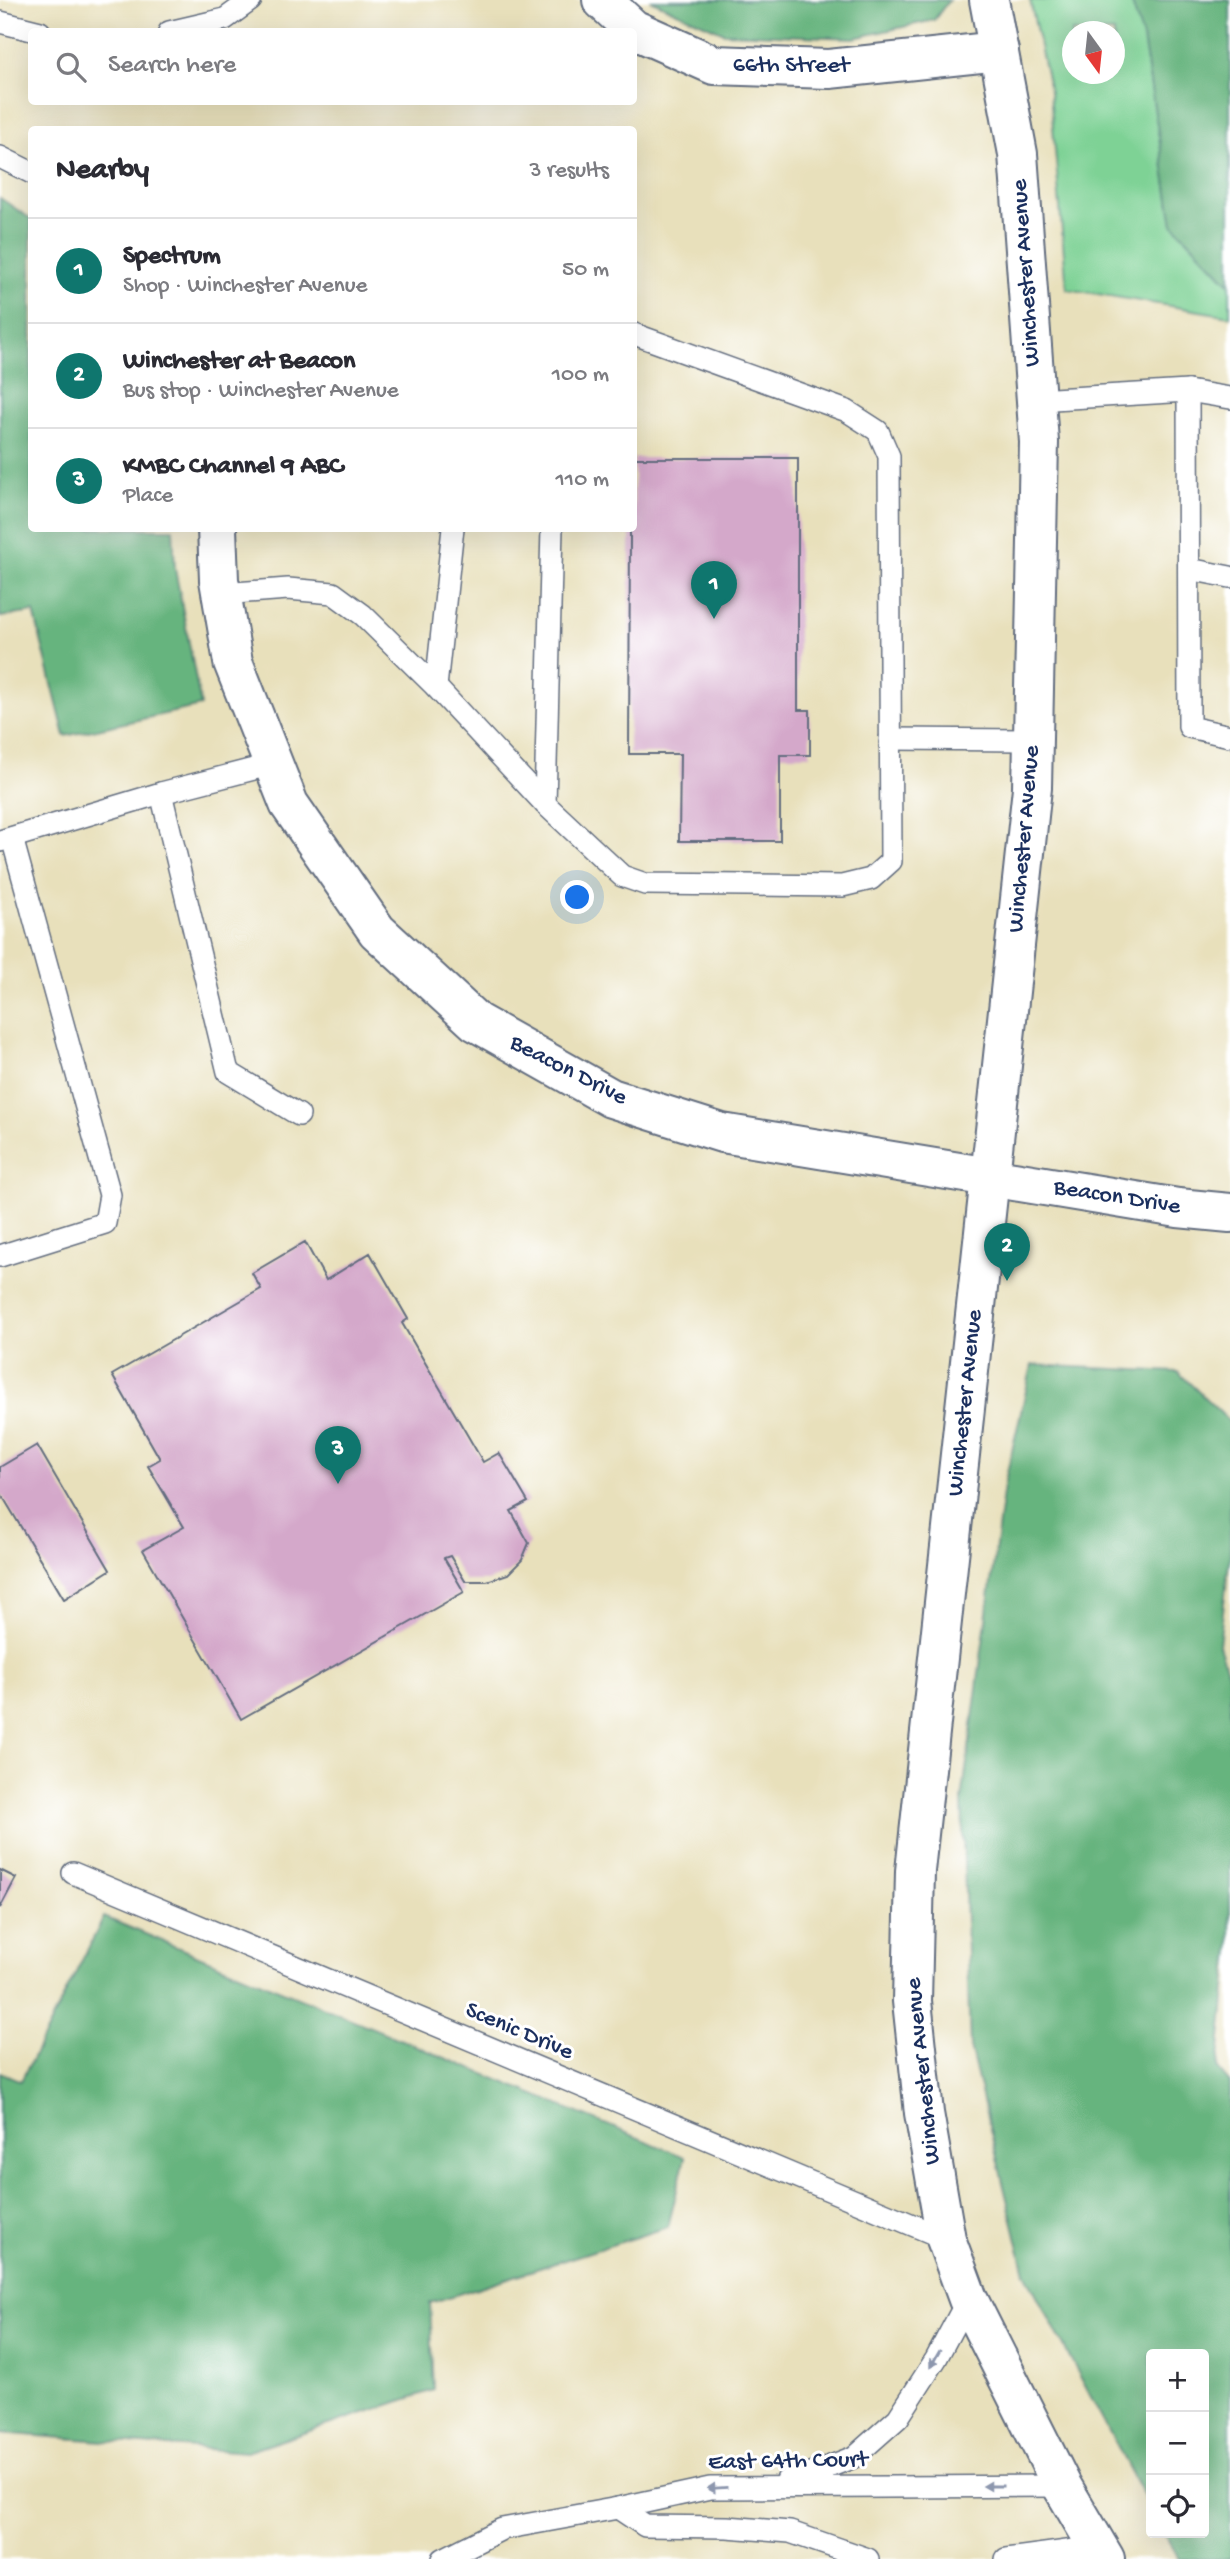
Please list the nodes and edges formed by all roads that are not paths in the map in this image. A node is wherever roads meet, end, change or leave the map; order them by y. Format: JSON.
{"nodes":[{"id":1,"x":251,"y":0,"type":"edge"},
{"id":2,"x":602,"y":0,"type":"edge"},
{"id":3,"x":989,"y":0,"type":"edge"},
{"id":4,"x":0,"y":22,"type":"edge"},
{"id":5,"x":186,"y":28,"type":"edge"},
{"id":6,"x":632,"y":28,"type":"edge"},
{"id":7,"x":28,"y":29,"type":"edge"},
{"id":8,"x":637,"y":31,"type":"edge"},
{"id":9,"x":999,"y":51,"type":"junction"},
{"id":10,"x":0,"y":157,"type":"edge"},
{"id":11,"x":28,"y":171,"type":"edge"},
{"id":12,"x":637,"y":335,"type":"edge"},
{"id":13,"x":1188,"y":391,"type":"junction"},
{"id":14,"x":1230,"y":398,"type":"edge"},
{"id":15,"x":1037,"y":400,"type":"junction"},
{"id":16,"x":217,"y":532,"type":"edge"},
{"id":17,"x":453,"y":532,"type":"edge"},
{"id":18,"x":552,"y":532,"type":"edge"},
{"id":19,"x":1189,"y":569,"type":"junction"},
{"id":20,"x":1230,"y":577,"type":"edge"},
{"id":21,"x":222,"y":594,"type":"junction"},
{"id":22,"x":436,"y":687,"type":"junction"},
{"id":23,"x":1230,"y":736,"type":"edge"},
{"id":24,"x":890,"y":739,"type":"junction"},
{"id":25,"x":1034,"y":740,"type":"junction"},
{"id":26,"x":274,"y":764,"type":"junction"},
{"id":27,"x":161,"y":793,"type":"junction"},
{"id":28,"x":545,"y":804,"type":"junction"},
{"id":29,"x":6,"y":840,"type":"edge"},
{"id":30,"x":299,"y":1115,"type":"dead end"},
{"id":31,"x":991,"y":1177,"type":"junction"},
{"id":32,"x":1230,"y":1213,"type":"edge"},
{"id":33,"x":0,"y":1256,"type":"edge"},
{"id":34,"x":73,"y":1873,"type":"dead end"},
{"id":35,"x":946,"y":2239,"type":"junction"},
{"id":36,"x":968,"y":2299,"type":"junction"},
{"id":37,"x":1062,"y":2486,"type":"junction"},
{"id":38,"x":753,"y":2487,"type":"junction"},
{"id":39,"x":618,"y":2508,"type":"junction"},
{"id":40,"x":1101,"y":2553,"type":"edge"},
{"id":41,"x":443,"y":2559,"type":"edge"},
{"id":42,"x":868,"y":2559,"type":"edge"},
{"id":43,"x":1006,"y":2559,"type":"edge"}],
"edges":[{"from":1,"to":5,"type":"lane"},
{"from":2,"to":6,"type":"street","name":"66th Street"},
{"from":3,"to":9,"type":"street","name":"Winchester Avenue"},
{"from":4,"to":7,"type":"lane"},
{"from":8,"to":9,"type":"street","name":"66th Street"},
{"from":9,"to":15,"type":"street","name":"Winchester Avenue"},
{"from":10,"to":11,"type":"lane"},
{"from":12,"to":24,"type":"lane"},
{"from":13,"to":14,"type":"lane"},
{"from":13,"to":15,"type":"lane"},
{"from":13,"to":19,"type":"lane"},
{"from":15,"to":25,"type":"street","name":"Winchester Avenue"},
{"from":16,"to":21,"type":"street","name":"Beacon Drive"},
{"from":17,"to":22,"type":"lane"},
{"from":18,"to":28,"type":"lane"},
{"from":19,"to":20,"type":"lane"},
{"from":19,"to":23,"type":"lane"},
{"from":21,"to":22,"type":"lane"},
{"from":21,"to":26,"type":"street","name":"Beacon Drive"},
{"from":22,"to":28,"type":"lane"},
{"from":24,"to":25,"type":"lane"},
{"from":24,"to":28,"type":"lane"},
{"from":25,"to":31,"type":"street","name":"Winchester Avenue"},
{"from":26,"to":27,"type":"lane"},
{"from":26,"to":31,"type":"street","name":"Beacon Drive"},
{"from":27,"to":29,"type":"lane"},
{"from":27,"to":30,"type":"lane"},
{"from":29,"to":33,"type":"lane"},
{"from":31,"to":32,"type":"street","name":"Beacon Drive"},
{"from":31,"to":35,"type":"street","name":"Winchester Avenue"},
{"from":34,"to":35,"type":"lane","name":"Scenic Drive"},
{"from":35,"to":36,"type":"street","name":"Winchester Avenue"},
{"from":36,"to":37,"type":"street","name":"Winchester Avenue"},
{"from":36,"to":38,"type":"lane","one_way":true},
{"from":37,"to":38,"type":"lane","name":"East 64th Court","one_way":true},
{"from":37,"to":40,"type":"street","name":"Winchester Avenue"},
{"from":38,"to":39,"type":"lane","name":"East 64th Court","one_way":true},
{"from":39,"to":41,"type":"lane","name":"East 64th Court"},
{"from":39,"to":42,"type":"lane"},
{"from":40,"to":43,"type":"lane"}]}
